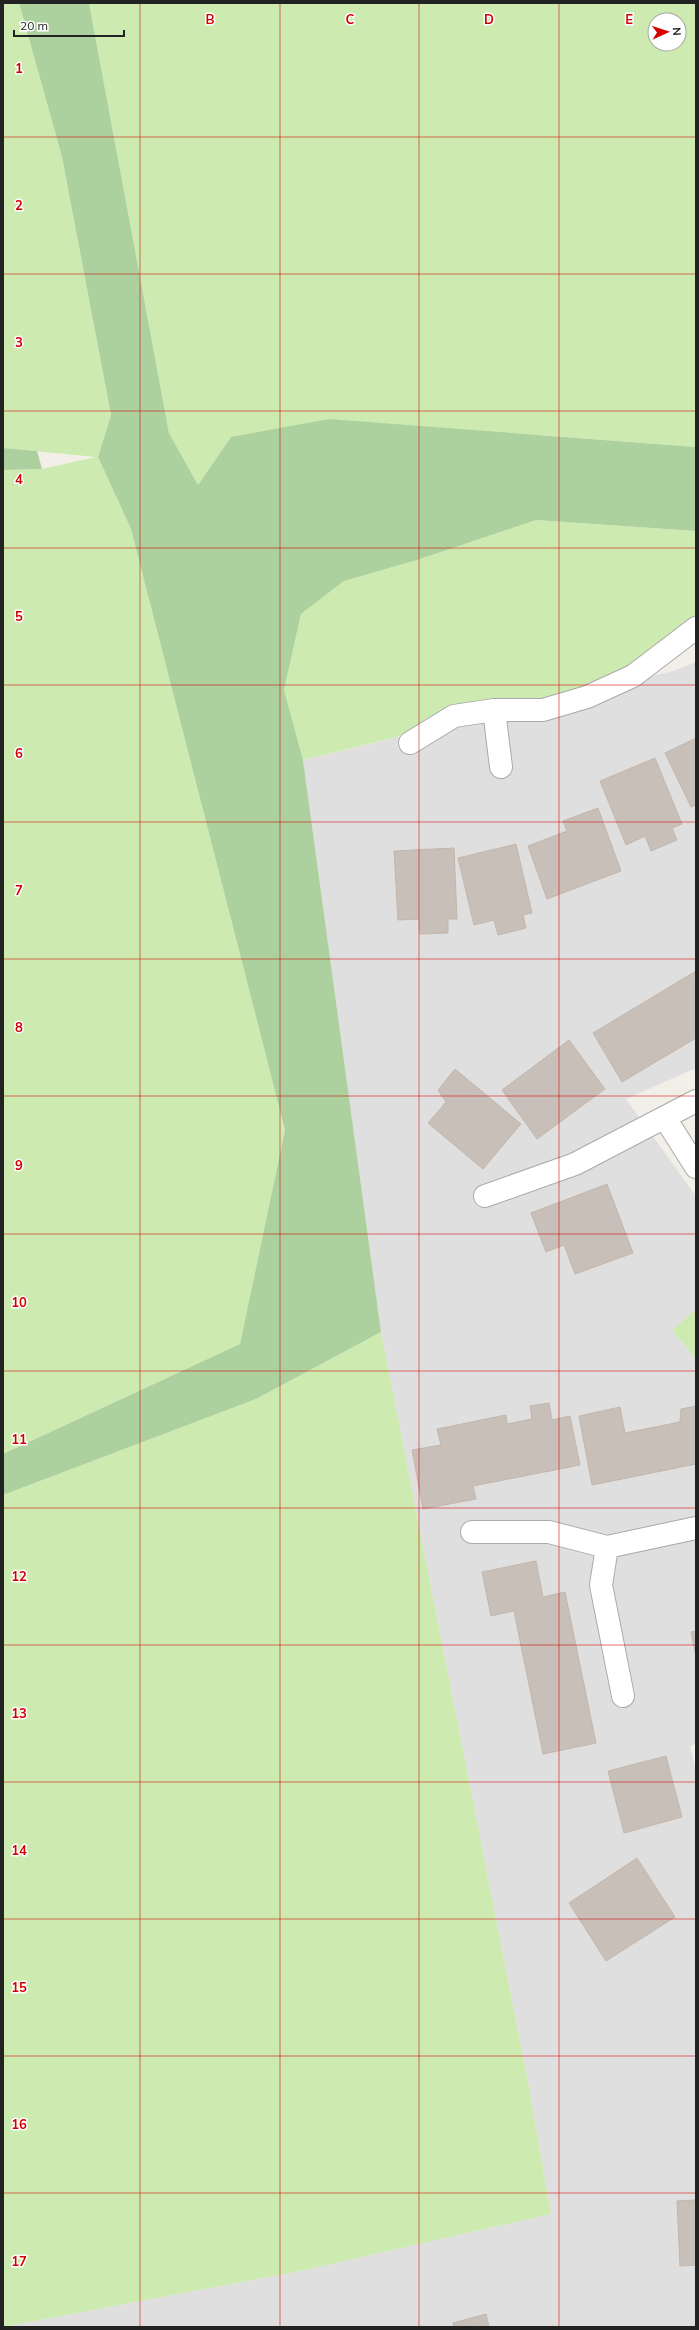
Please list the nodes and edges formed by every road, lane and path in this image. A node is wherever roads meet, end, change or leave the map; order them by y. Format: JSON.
{"nodes":[{"id":1,"x":696,"y":628,"type":"edge"},
{"id":2,"x":494,"y":710,"type":"junction"},
{"id":3,"x":410,"y":743,"type":"dead end"},
{"id":4,"x":501,"y":767,"type":"dead end"},
{"id":5,"x":696,"y":1101,"type":"edge"},
{"id":6,"x":666,"y":1118,"type":"junction"},
{"id":7,"x":696,"y":1168,"type":"edge"},
{"id":8,"x":485,"y":1196,"type":"dead end"},
{"id":9,"x":696,"y":1528,"type":"edge"},
{"id":10,"x":472,"y":1532,"type":"dead end"},
{"id":11,"x":607,"y":1548,"type":"junction"},
{"id":12,"x":623,"y":1696,"type":"dead end"}],
"edges":[{"from":1,"to":2,"type":"street"},
{"from":2,"to":3,"type":"street"},
{"from":2,"to":4,"type":"street"},
{"from":5,"to":6,"type":"street"},
{"from":6,"to":7,"type":"street"},
{"from":6,"to":8,"type":"street"},
{"from":9,"to":11,"type":"street"},
{"from":10,"to":11,"type":"street"},
{"from":11,"to":12,"type":"street"}]}
